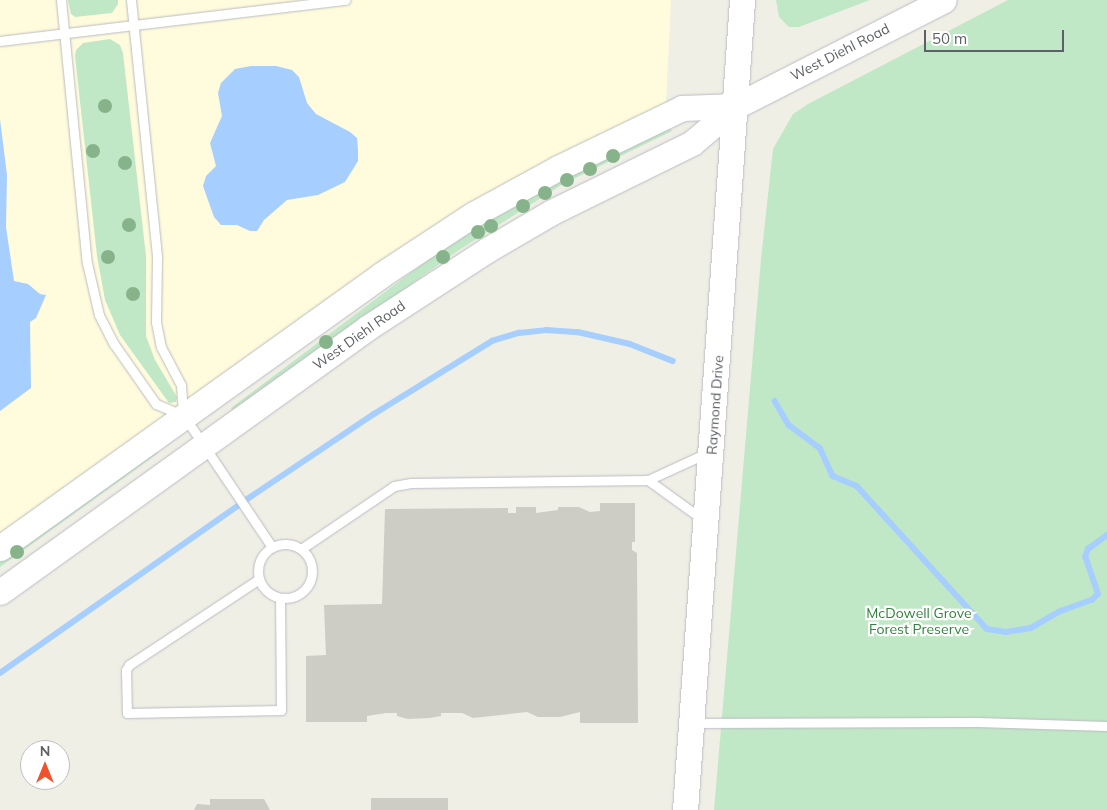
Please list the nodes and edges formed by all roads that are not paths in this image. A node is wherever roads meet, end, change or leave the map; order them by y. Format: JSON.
{"nodes":[{"id":1,"x":61,"y":0,"type":"edge"},
{"id":2,"x":131,"y":0,"type":"edge"},
{"id":3,"x":346,"y":0,"type":"edge"},
{"id":4,"x":742,"y":0,"type":"edge"},
{"id":5,"x":944,"y":0,"type":"edge"},
{"id":6,"x":134,"y":26,"type":"junction"},
{"id":7,"x":65,"y":34,"type":"junction"},
{"id":8,"x":0,"y":41,"type":"edge"},
{"id":9,"x":736,"y":106,"type":"junction"},
{"id":10,"x":184,"y":416,"type":"junction"},
{"id":11,"x":204,"y":445,"type":"junction"},
{"id":12,"x":712,"y":451,"type":"junction"},
{"id":13,"x":648,"y":480,"type":"junction"},
{"id":14,"x":706,"y":522,"type":"junction"},
{"id":15,"x":272,"y":547,"type":"junction"},
{"id":16,"x":0,"y":548,"type":"edge"},
{"id":17,"x":301,"y":549,"type":"junction"},
{"id":18,"x":259,"y":579,"type":"junction"},
{"id":19,"x":0,"y":592,"type":"edge"},
{"id":20,"x":280,"y":598,"type":"junction"},
{"id":21,"x":692,"y":723,"type":"junction"},
{"id":22,"x":1107,"y":726,"type":"edge"},
{"id":23,"x":685,"y":810,"type":"edge"}],
"edges":[{"from":1,"to":7,"type":"lane"},
{"from":2,"to":6,"type":"lane"},
{"from":3,"to":6,"type":"lane"},
{"from":4,"to":9,"type":"street","name":"Raymond Drive"},
{"from":5,"to":9,"type":"street","name":"West Diehl Road"},
{"from":6,"to":7,"type":"lane"},
{"from":6,"to":10,"type":"lane"},
{"from":7,"to":8,"type":"lane"},
{"from":7,"to":10,"type":"lane"},
{"from":9,"to":10,"type":"street","name":"West Diehl Road"},
{"from":9,"to":11,"type":"street","name":"West Diehl Road"},
{"from":9,"to":12,"type":"street","name":"Raymond Drive"},
{"from":10,"to":11,"type":"lane"},
{"from":10,"to":16,"type":"street","name":"West Diehl Road"},
{"from":11,"to":15,"type":"lane"},
{"from":11,"to":19,"type":"street","name":"West Diehl Road"},
{"from":12,"to":13,"type":"lane"},
{"from":12,"to":14,"type":"street","name":"Raymond Drive"},
{"from":13,"to":14,"type":"lane"},
{"from":13,"to":17,"type":"lane"},
{"from":14,"to":21,"type":"street","name":"Raymond Drive"},
{"from":15,"to":17,"type":"lane"},
{"from":15,"to":18,"type":"lane"},
{"from":17,"to":20,"type":"lane"},
{"from":18,"to":20,"type":"lane"},
{"from":18,"to":20,"type":"lane"},
{"from":21,"to":22,"type":"lane"},
{"from":21,"to":23,"type":"street","name":"Raymond Drive"}]}
